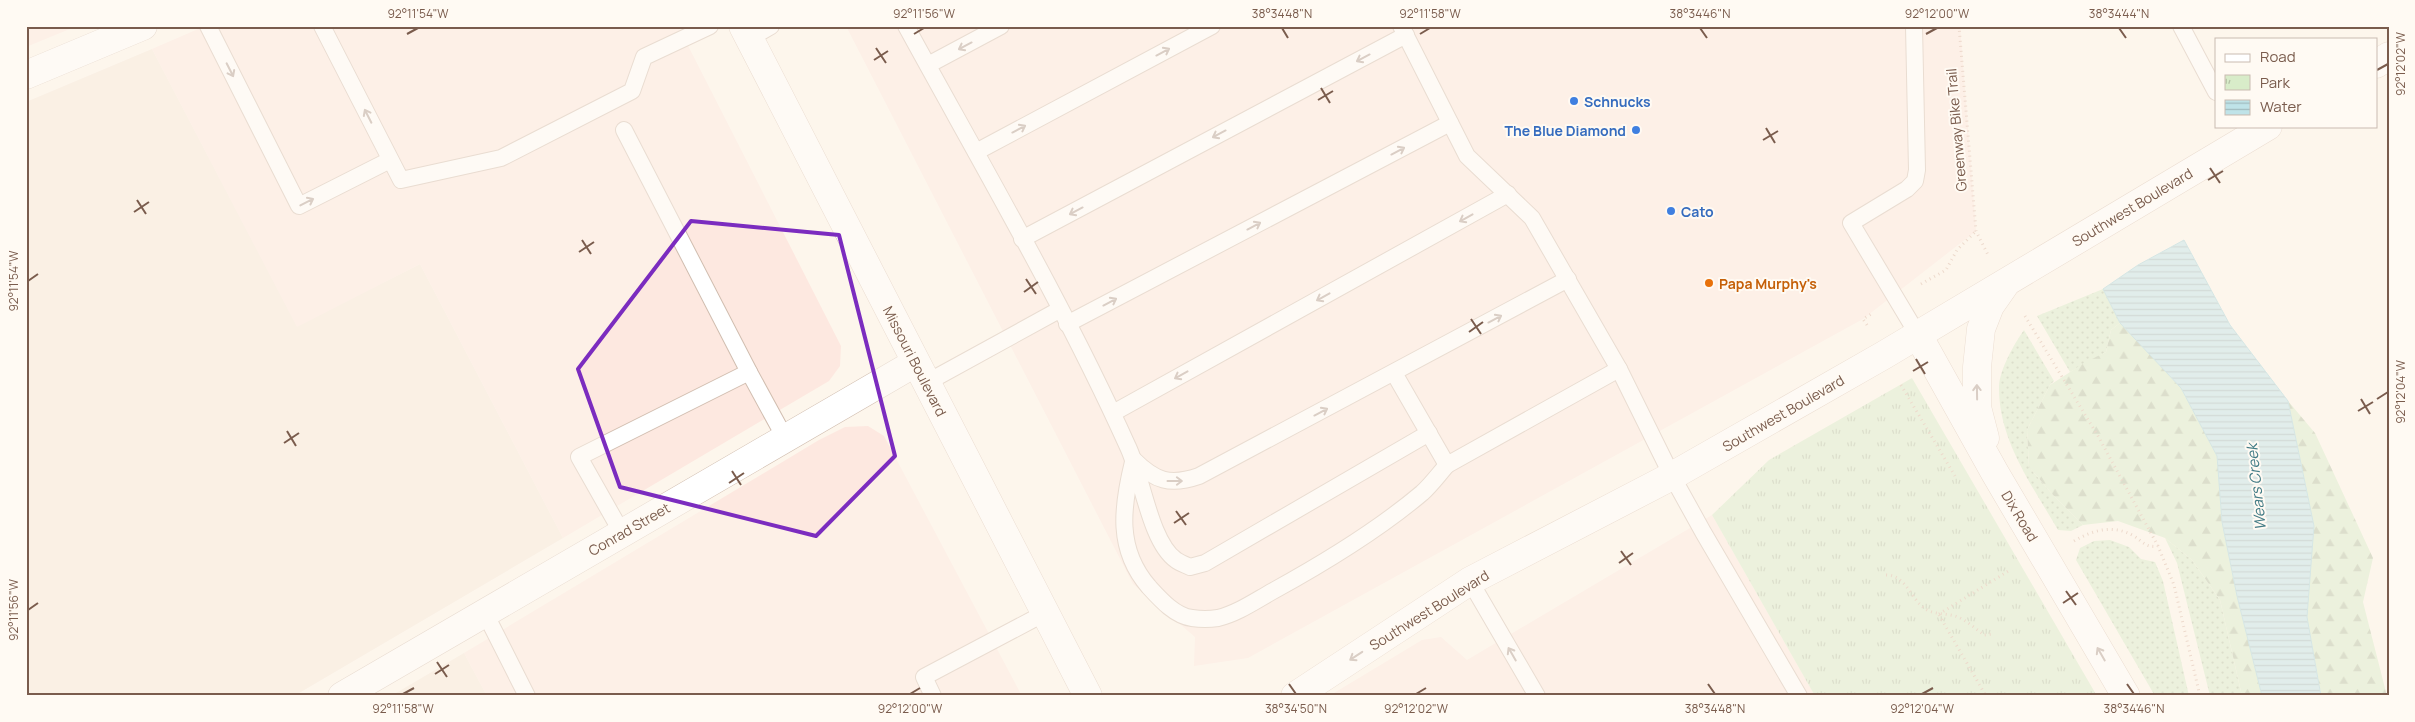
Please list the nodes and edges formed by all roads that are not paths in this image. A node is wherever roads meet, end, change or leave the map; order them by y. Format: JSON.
{"nodes":[{"id":1,"x":144,"y":26,"type":"edge"},
{"id":2,"x":208,"y":26,"type":"edge"},
{"id":3,"x":322,"y":26,"type":"edge"},
{"id":4,"x":710,"y":26,"type":"edge"},
{"id":5,"x":906,"y":26,"type":"edge"},
{"id":6,"x":1001,"y":26,"type":"edge"},
{"id":7,"x":1212,"y":26,"type":"edge"},
{"id":8,"x":1914,"y":26,"type":"edge"},
{"id":9,"x":2181,"y":26,"type":"edge"},
{"id":10,"x":755,"y":30,"type":"edge"},
{"id":11,"x":1403,"y":31,"type":"edge"},
{"id":12,"x":2389,"y":56,"type":"edge"},
{"id":13,"x":2378,"y":63,"type":"edge"},
{"id":14,"x":928,"y":66,"type":"junction"},
{"id":15,"x":26,"y":75,"type":"edge"},
{"id":16,"x":2215,"y":90,"type":"edge"},
{"id":17,"x":1450,"y":123,"type":"junction"},
{"id":18,"x":2261,"y":128,"type":"edge"},
{"id":19,"x":624,"y":130,"type":"dead end"},
{"id":20,"x":2239,"y":134,"type":"edge"},
{"id":21,"x":976,"y":152,"type":"junction"},
{"id":22,"x":390,"y":160,"type":"junction"},
{"id":23,"x":1508,"y":194,"type":"junction"},
{"id":24,"x":1022,"y":239,"type":"junction"},
{"id":25,"x":1568,"y":279,"type":"junction"},
{"id":26,"x":2005,"y":283,"type":"junction"},
{"id":27,"x":1063,"y":317,"type":"junction"},
{"id":28,"x":1918,"y":335,"type":"junction"},
{"id":29,"x":1619,"y":369,"type":"junction"},
{"id":30,"x":749,"y":372,"type":"junction"},
{"id":31,"x":920,"y":373,"type":"junction"},
{"id":32,"x":1394,"y":374,"type":"junction"},
{"id":33,"x":1113,"y":413,"type":"junction"},
{"id":34,"x":1429,"y":433,"type":"junction"},
{"id":35,"x":785,"y":438,"type":"junction"},
{"id":36,"x":1134,"y":460,"type":"junction"},
{"id":37,"x":1447,"y":465,"type":"junction"},
{"id":38,"x":1995,"y":473,"type":"junction"},
{"id":39,"x":1672,"y":476,"type":"junction"},
{"id":40,"x":622,"y":534,"type":"junction"},
{"id":41,"x":1470,"y":581,"type":"junction"},
{"id":42,"x":485,"y":613,"type":"junction"},
{"id":43,"x":1045,"y":613,"type":"junction"},
{"id":44,"x":342,"y":696,"type":"edge"},
{"id":45,"x":527,"y":696,"type":"edge"},
{"id":46,"x":933,"y":696,"type":"edge"},
{"id":47,"x":1088,"y":696,"type":"edge"},
{"id":48,"x":1295,"y":696,"type":"edge"},
{"id":49,"x":1537,"y":696,"type":"edge"},
{"id":50,"x":1799,"y":696,"type":"edge"},
{"id":51,"x":2126,"y":696,"type":"edge"}],
"edges":[{"from":1,"to":15,"type":"main road"},
{"from":2,"to":22,"type":"lane","one_way":true},
{"from":22,"to":3,"type":"lane","one_way":true},
{"from":4,"to":22,"type":"lane"},
{"from":5,"to":14,"type":"lane"},
{"from":6,"to":14,"type":"lane","one_way":true},
{"from":21,"to":7,"type":"lane","one_way":true},
{"from":8,"to":28,"type":"lane"},
{"from":9,"to":16,"type":"lane"},
{"from":10,"to":31,"type":"main road","name":"Missouri Boulevard"},
{"from":11,"to":17,"type":"lane"},
{"from":11,"to":24,"type":"lane","one_way":true},
{"from":12,"to":13,"type":"main road"},
{"from":14,"to":21,"type":"lane"},
{"from":17,"to":23,"type":"lane"},
{"from":27,"to":17,"type":"lane","one_way":true},
{"from":18,"to":20,"type":"main road","name":"Southwest Boulevard"},
{"from":19,"to":30,"type":"lane"},
{"from":20,"to":26,"type":"main road","name":"Southwest Boulevard"},
{"from":21,"to":24,"type":"lane"},
{"from":23,"to":25,"type":"lane"},
{"from":23,"to":33,"type":"lane","one_way":true},
{"from":24,"to":27,"type":"lane"},
{"from":25,"to":29,"type":"lane"},
{"from":32,"to":25,"type":"lane","one_way":true},
{"from":26,"to":28,"type":"main road","name":"Southwest Boulevard"},
{"from":38,"to":26,"type":"main road","one_way":true},
{"from":27,"to":31,"type":"lane"},
{"from":27,"to":33,"type":"lane"},
{"from":28,"to":38,"type":"main road","name":"Dix Road"},
{"from":28,"to":39,"type":"main road","name":"Southwest Boulevard"},
{"from":29,"to":37,"type":"lane"},
{"from":29,"to":39,"type":"lane"},
{"from":30,"to":35,"type":"lane"},
{"from":30,"to":40,"type":"lane"},
{"from":31,"to":35,"type":"main road","name":"Conrad Street"},
{"from":31,"to":43,"type":"main road","name":"Missouri Boulevard"},
{"from":32,"to":34,"type":"lane"},
{"from":36,"to":32,"type":"lane","one_way":true},
{"from":33,"to":36,"type":"lane"},
{"from":34,"to":36,"type":"lane"},
{"from":34,"to":37,"type":"lane"},
{"from":35,"to":40,"type":"main road","name":"Conrad Street"},
{"from":36,"to":37,"type":"lane"},
{"from":51,"to":38,"type":"main road","name":"Dix Road","one_way":true},
{"from":39,"to":41,"type":"main road","name":"Southwest Boulevard"},
{"from":39,"to":50,"type":"lane"},
{"from":40,"to":42,"type":"main road","name":"Conrad Street"},
{"from":41,"to":48,"type":"main road","name":"Southwest Boulevard","one_way":true},
{"from":49,"to":41,"type":"lane","one_way":true},
{"from":42,"to":44,"type":"main road","name":"Conrad Street"},
{"from":42,"to":45,"type":"lane"},
{"from":43,"to":46,"type":"lane"},
{"from":43,"to":47,"type":"main road","name":"Missouri Boulevard"}]}
